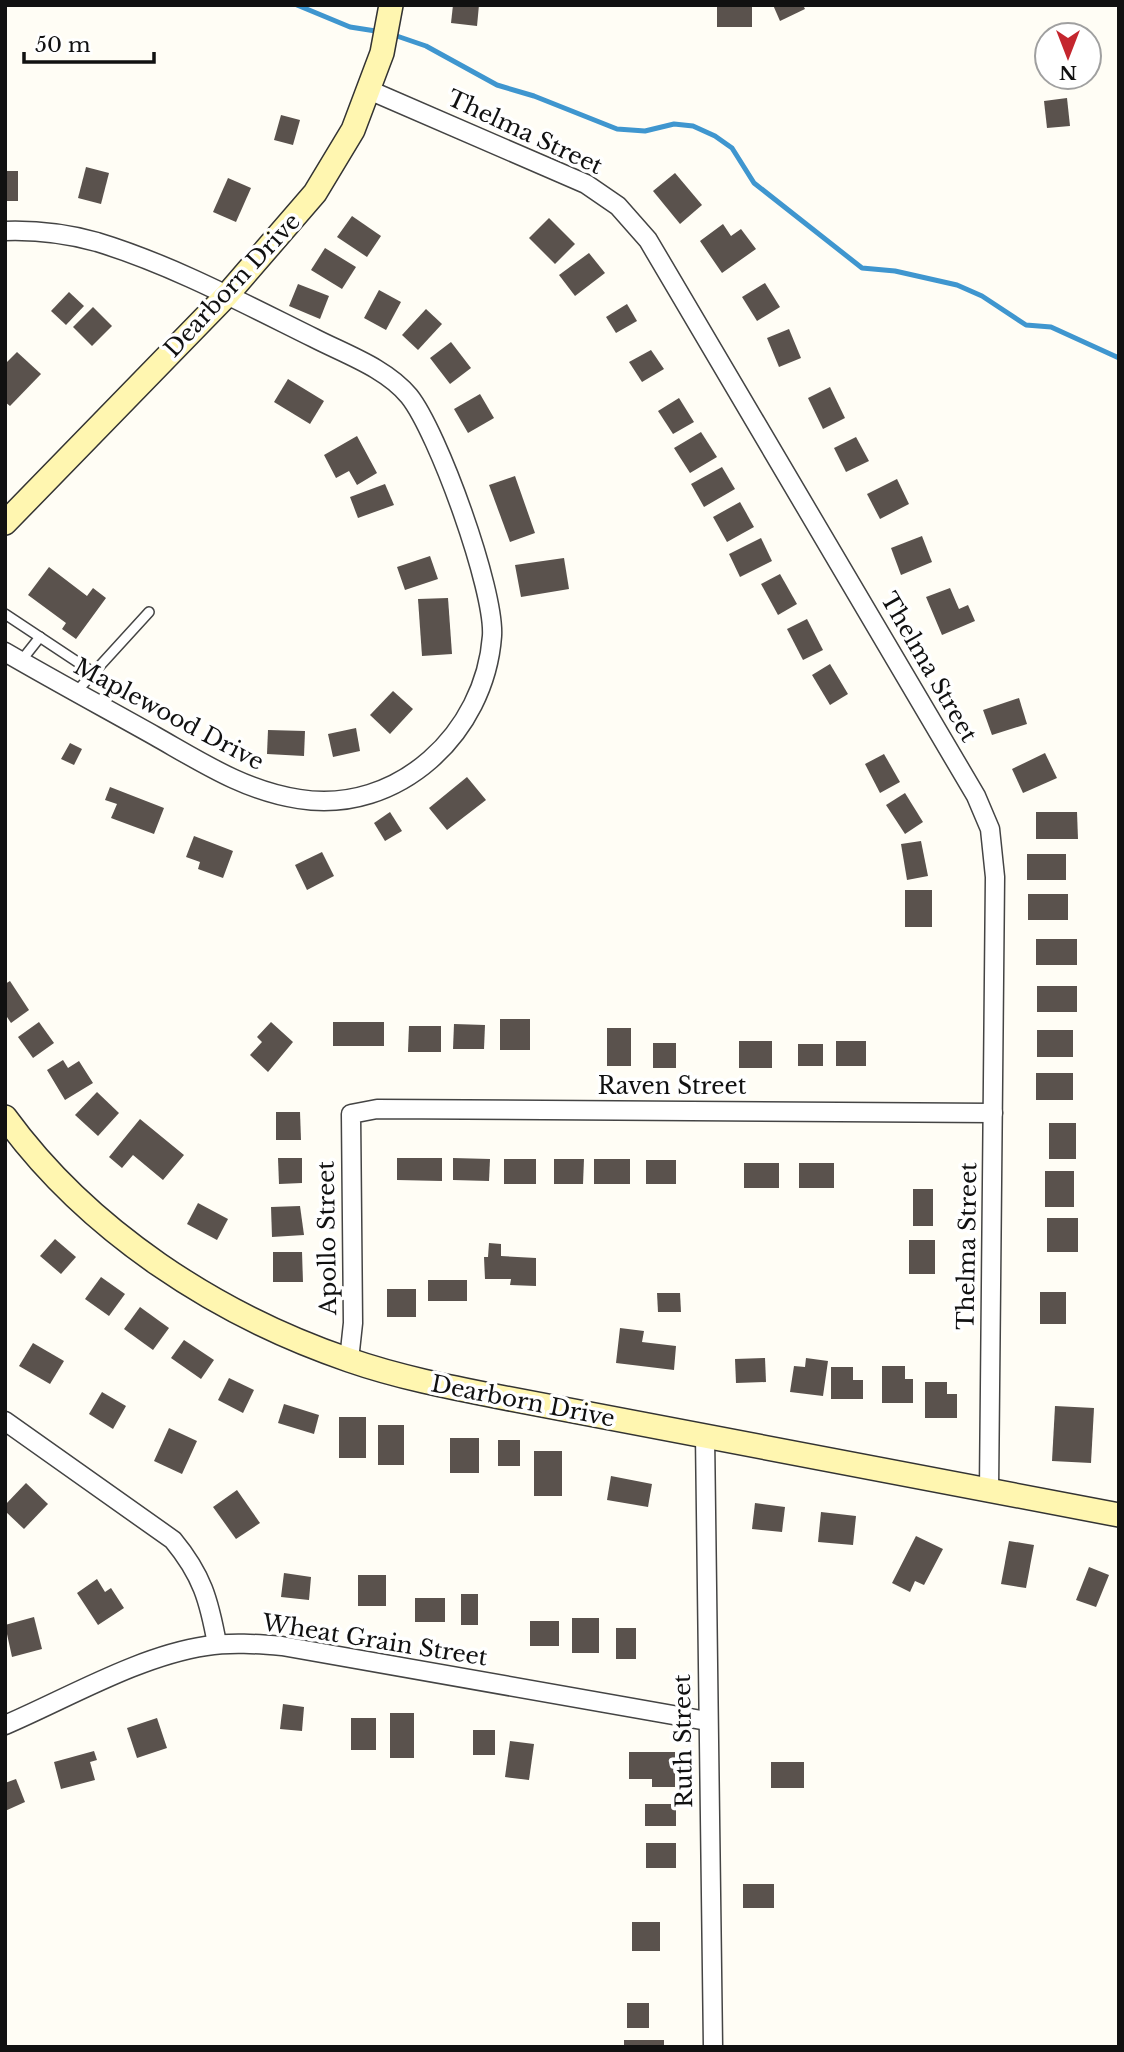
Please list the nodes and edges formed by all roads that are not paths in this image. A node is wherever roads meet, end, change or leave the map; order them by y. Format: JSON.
{"nodes":[{"id":1,"x":391,"y":5,"type":"edge"},
{"id":2,"x":369,"y":90,"type":"junction"},
{"id":3,"x":5,"y":231,"type":"edge"},
{"id":4,"x":227,"y":295,"type":"junction"},
{"id":5,"x":5,"y":523,"type":"edge"},
{"id":6,"x":149,"y":612,"type":"dead end"},
{"id":7,"x":5,"y":614,"type":"edge"},
{"id":8,"x":40,"y":637,"type":"junction"},
{"id":9,"x":13,"y":657,"type":"edge"},
{"id":10,"x":94,"y":673,"type":"junction"},
{"id":11,"x":76,"y":692,"type":"junction"},
{"id":12,"x":993,"y":1113,"type":"junction"},
{"id":13,"x":351,"y":1114,"type":"joint"},
{"id":14,"x":5,"y":1117,"type":"edge"},
{"id":15,"x":349,"y":1360,"type":"junction"},
{"id":16,"x":5,"y":1422,"type":"edge"},
{"id":17,"x":705,"y":1435,"type":"junction"},
{"id":18,"x":989,"y":1490,"type":"junction"},
{"id":19,"x":1119,"y":1515,"type":"edge"},
{"id":20,"x":217,"y":1644,"type":"junction"},
{"id":21,"x":707,"y":1721,"type":"junction"},
{"id":22,"x":5,"y":1725,"type":"edge"},
{"id":23,"x":713,"y":2047,"type":"edge"}],
"edges":[{"from":1,"to":2,"type":"street","name":"Dearborn Drive"},
{"from":2,"to":4,"type":"street","name":"Dearborn Drive"},
{"from":2,"to":12,"type":"street","name":"Thelma Street"},
{"from":3,"to":4,"type":"street","name":"Maplewood Drive"},
{"from":4,"to":5,"type":"street","name":"Dearborn Drive"},
{"from":4,"to":11,"type":"street","name":"Maplewood Drive"},
{"from":6,"to":10,"type":"lane"},
{"from":7,"to":8,"type":"lane"},
{"from":8,"to":9,"type":"lane"},
{"from":8,"to":10,"type":"lane"},
{"from":9,"to":11,"type":"street","name":"Maplewood Drive"},
{"from":10,"to":11,"type":"lane"},
{"from":12,"to":13,"type":"street","name":"Raven Street"},
{"from":12,"to":18,"type":"street","name":"Thelma Street"},
{"from":13,"to":15,"type":"street","name":"Apollo Street"},
{"from":14,"to":15,"type":"street","name":"Dearborn Drive"},
{"from":15,"to":17,"type":"street","name":"Dearborn Drive"},
{"from":16,"to":20,"type":"street"},
{"from":17,"to":18,"type":"street","name":"Dearborn Drive"},
{"from":17,"to":21,"type":"street","name":"Ruth Street"},
{"from":18,"to":19,"type":"street","name":"Dearborn Drive"},
{"from":20,"to":21,"type":"street","name":"Wheat Grain Street"},
{"from":20,"to":22,"type":"street","name":"Wheat Grain Street"},
{"from":21,"to":23,"type":"street","name":"Ruth Street"}]}
